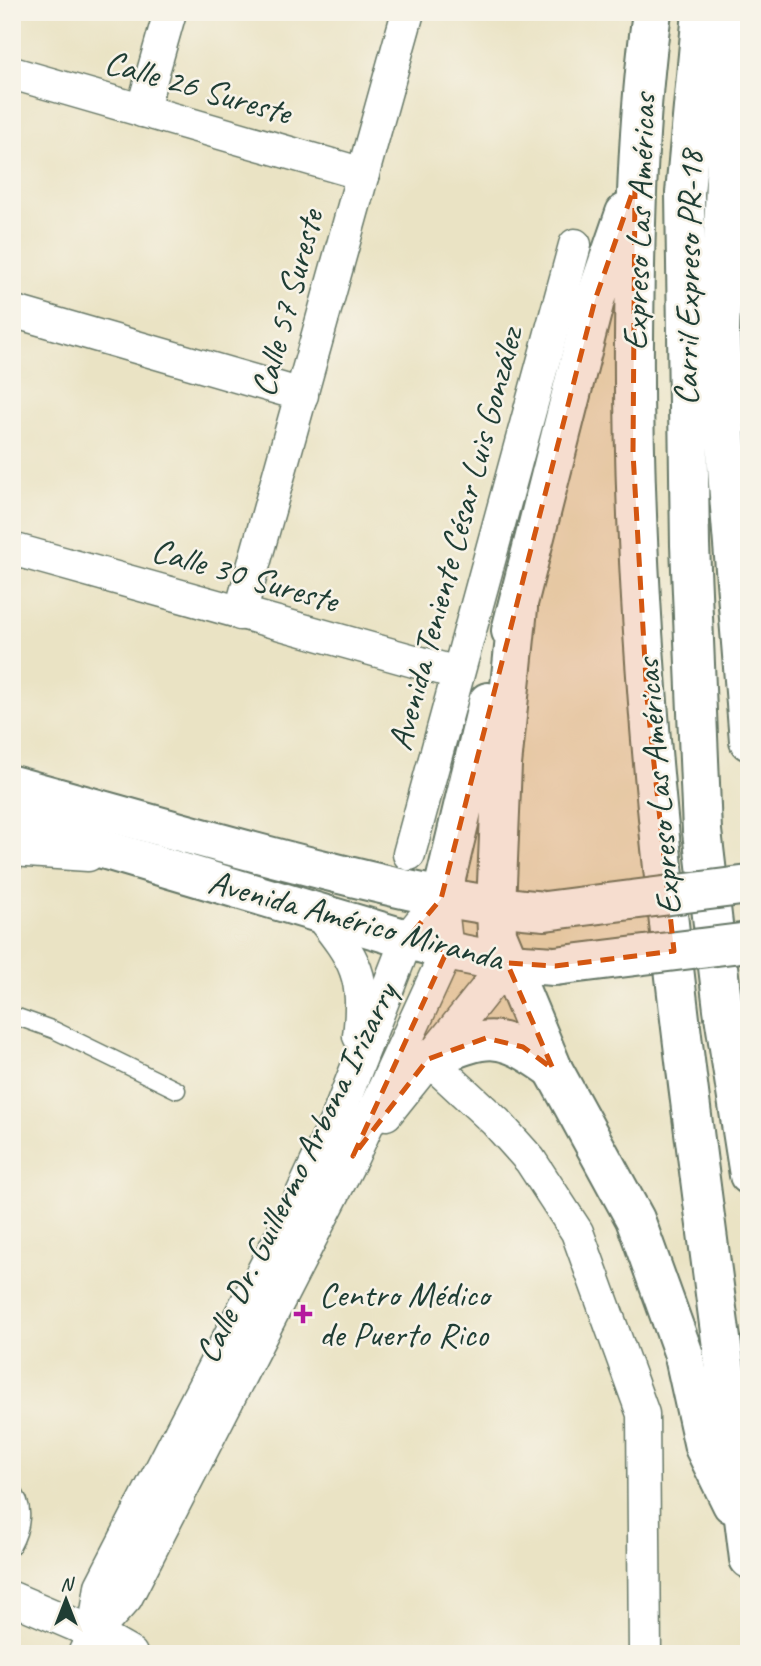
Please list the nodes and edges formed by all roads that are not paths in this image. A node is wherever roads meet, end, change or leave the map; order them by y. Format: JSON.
{"nodes":[{"id":1,"x":170,"y":12,"type":"edge"},
{"id":2,"x":408,"y":12,"type":"edge"},
{"id":3,"x":652,"y":12,"type":"edge"},
{"id":4,"x":702,"y":12,"type":"edge"},
{"id":5,"x":739,"y":12,"type":"edge"},
{"id":6,"x":12,"y":73,"type":"edge"},
{"id":7,"x":142,"y":111,"type":"junction"},
{"id":8,"x":363,"y":174,"type":"junction"},
{"id":9,"x":635,"y":185,"type":"junction"},
{"id":10,"x":575,"y":245,"type":"dead end"},
{"id":11,"x":12,"y":311,"type":"edge"},
{"id":12,"x":302,"y":395,"type":"junction"},
{"id":13,"x":690,"y":545,"type":"junction"},
{"id":14,"x":12,"y":549,"type":"edge"},
{"id":15,"x":518,"y":608,"type":"junction"},
{"id":16,"x":240,"y":614,"type":"junction"},
{"id":17,"x":457,"y":673,"type":"junction"},
{"id":18,"x":749,"y":741,"type":"edge"},
{"id":19,"x":12,"y":785,"type":"edge"},
{"id":20,"x":12,"y":822,"type":"edge"},
{"id":21,"x":12,"y":850,"type":"edge"},
{"id":22,"x":409,"y":854,"type":"dead end"},
{"id":23,"x":127,"y":858,"type":"junction"},
{"id":24,"x":749,"y":885,"type":"edge"},
{"id":25,"x":441,"y":899,"type":"junction"},
{"id":26,"x":496,"y":907,"type":"junction"},
{"id":27,"x":319,"y":914,"type":"junction"},
{"id":28,"x":407,"y":939,"type":"junction"},
{"id":29,"x":749,"y":942,"type":"edge"},
{"id":30,"x":447,"y":951,"type":"junction"},
{"id":31,"x":507,"y":963,"type":"junction"},
{"id":32,"x":12,"y":1015,"type":"edge"},
{"id":33,"x":749,"y":1031,"type":"edge"},
{"id":34,"x":428,"y":1059,"type":"junction"},
{"id":35,"x":553,"y":1069,"type":"junction"},
{"id":36,"x":356,"y":1070,"type":"junction"},
{"id":37,"x":177,"y":1090,"type":"dead end"},
{"id":38,"x":353,"y":1156,"type":"junction"},
{"id":39,"x":749,"y":1175,"type":"edge"},
{"id":40,"x":12,"y":1491,"type":"edge"},
{"id":41,"x":747,"y":1545,"type":"edge"},
{"id":42,"x":12,"y":1546,"type":"edge"},
{"id":43,"x":12,"y":1598,"type":"edge"},
{"id":44,"x":89,"y":1643,"type":"edge"},
{"id":45,"x":131,"y":1654,"type":"edge"},
{"id":46,"x":645,"y":1654,"type":"edge"}],
"edges":[{"from":1,"to":7,"type":"street"},
{"from":2,"to":8,"type":"street","name":"Calle 57 Sureste"},
{"from":3,"to":9,"type":"main road","name":"Expreso Las Américas"},
{"from":4,"to":13,"type":"main road","name":"Carril Expreso PR-18"},
{"from":5,"to":18,"type":"main road"},
{"from":6,"to":7,"type":"street","name":"Calle 26 Sureste"},
{"from":7,"to":8,"type":"street","name":"Calle 26 Sureste"},
{"from":8,"to":12,"type":"street","name":"Calle 57 Sureste"},
{"from":9,"to":15,"type":"main road"},
{"from":9,"to":41,"type":"main road","name":"Expreso Las Américas"},
{"from":10,"to":17,"type":"street","name":"Avenida Teniente César Luis González"},
{"from":11,"to":12,"type":"street"},
{"from":12,"to":16,"type":"street","name":"Calle 57 Sureste"},
{"from":13,"to":33,"type":"main road","name":"Carril Expreso PR-18"},
{"from":13,"to":39,"type":"main road","name":"Carril Expreso PR-18"},
{"from":14,"to":16,"type":"street","name":"Calle 30 Sureste"},
{"from":15,"to":25,"type":"main road"},
{"from":15,"to":26,"type":"main road"},
{"from":16,"to":17,"type":"street","name":"Calle 30 Sureste"},
{"from":17,"to":22,"type":"street","name":"Avenida Teniente César Luis González"},
{"from":19,"to":25,"type":"main road","name":"Avenida Américo Miranda"},
{"from":20,"to":23,"type":"main road","name":"Avenida Américo Miranda"},
{"from":21,"to":23,"type":"street"},
{"from":23,"to":27,"type":"main road","name":"Avenida Américo Miranda"},
{"from":24,"to":26,"type":"main road","name":"Avenida Américo Miranda","bridge":true},
{"from":25,"to":26,"type":"main road","name":"Avenida Américo Miranda"},
{"from":25,"to":28,"type":"street","name":"Calle Dr. Guillermo Arbona Irizarry"},
{"from":25,"to":30,"type":"street"},
{"from":26,"to":31,"type":"main road"},
{"from":27,"to":28,"type":"main road","name":"Avenida Américo Miranda"},
{"from":27,"to":36,"type":"street"},
{"from":28,"to":30,"type":"main road","name":"Avenida Américo Miranda"},
{"from":28,"to":36,"type":"street","name":"Calle Dr. Guillermo Arbona Irizarry"},
{"from":29,"to":31,"type":"main road","name":"Avenida Américo Miranda","bridge":true},
{"from":30,"to":31,"type":"main road","name":"Avenida Américo Miranda"},
{"from":30,"to":38,"type":"street","name":"Calle Dr. Guillermo Arbona Irizarry"},
{"from":31,"to":34,"type":"street"},
{"from":31,"to":35,"type":"main road"},
{"from":32,"to":37,"type":"lane"},
{"from":34,"to":35,"type":"main road"},
{"from":34,"to":38,"type":"street"},
{"from":34,"to":46,"type":"street"},
{"from":35,"to":41,"type":"main road"},
{"from":36,"to":44,"type":"street","name":"Calle Dr. Guillermo Arbona Irizarry"},
{"from":38,"to":44,"type":"street","name":"Calle Dr. Guillermo Arbona Irizarry"},
{"from":40,"to":42,"type":"lane"},
{"from":43,"to":44,"type":"street"},
{"from":44,"to":45,"type":"street"}]}
